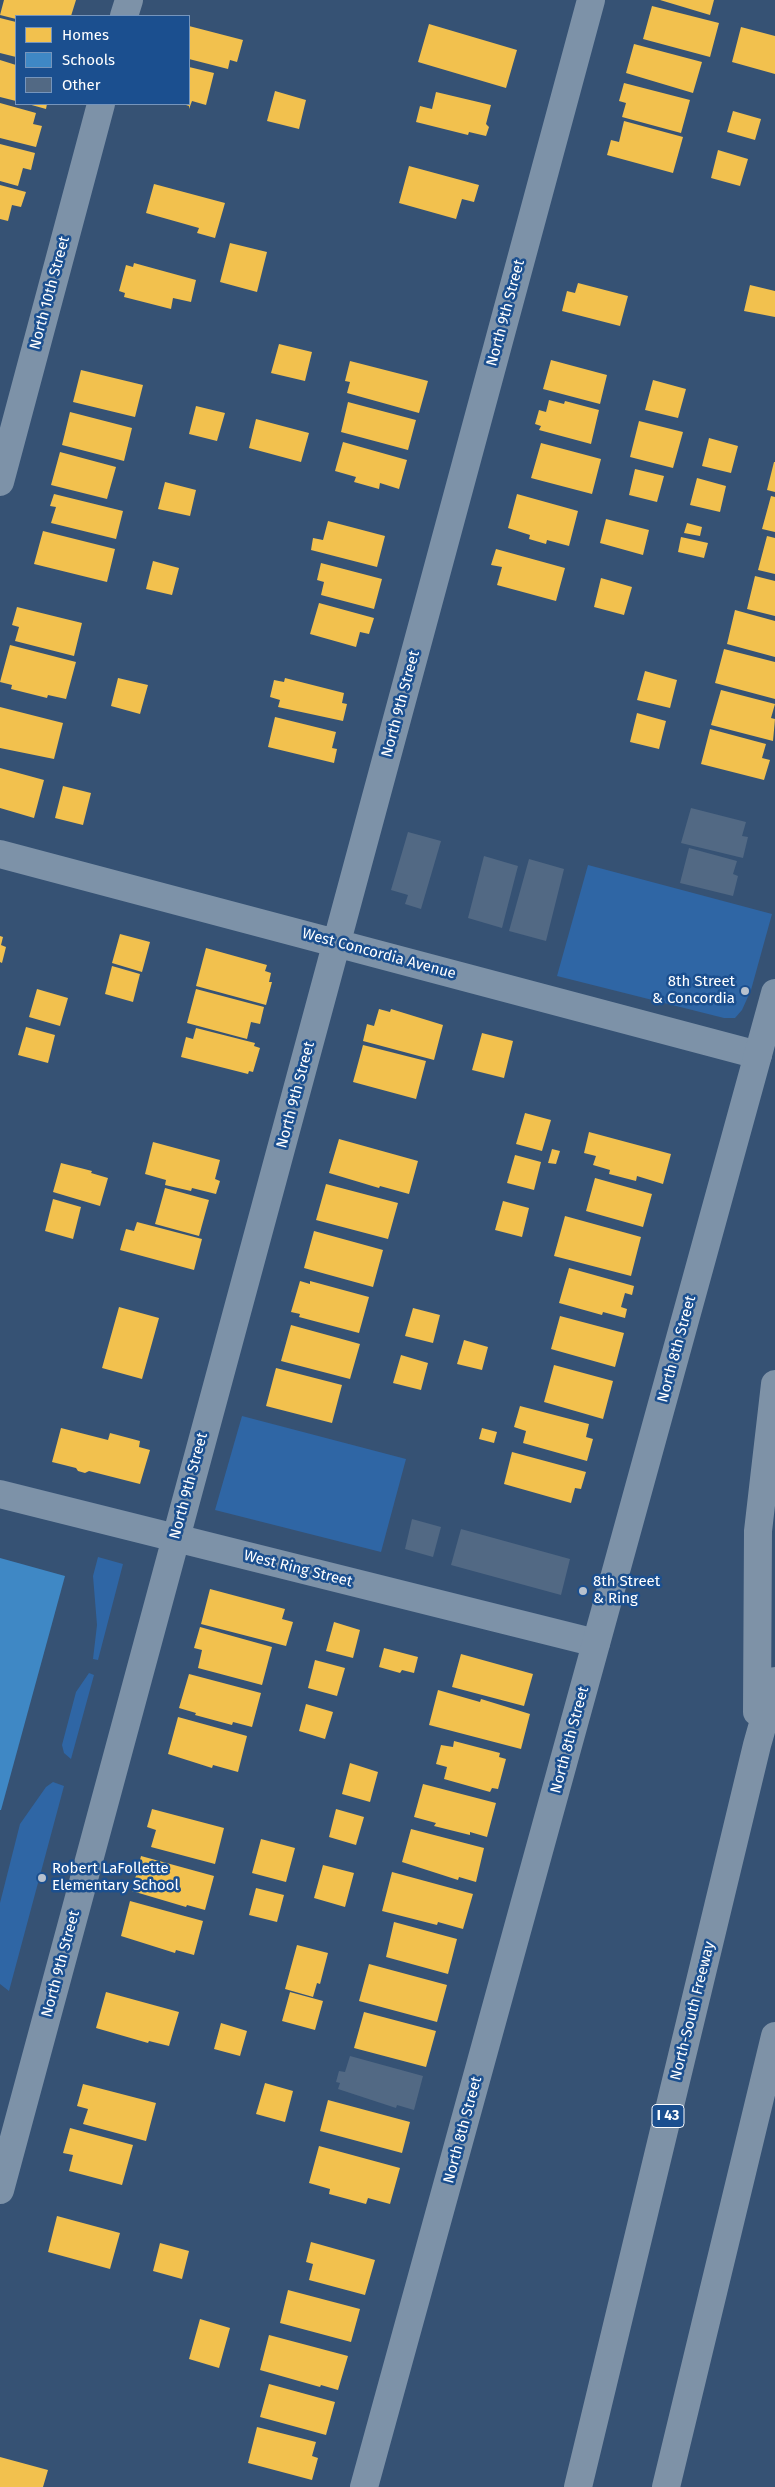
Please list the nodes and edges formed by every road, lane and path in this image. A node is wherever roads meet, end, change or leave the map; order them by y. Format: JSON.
{"nodes":[{"id":1,"x":129,"y":0,"type":"edge"},
{"id":2,"x":590,"y":0,"type":"edge"},
{"id":3,"x":124,"y":15,"type":"edge"},
{"id":4,"x":101,"y":105,"type":"edge"},
{"id":5,"x":0,"y":482,"type":"edge"},
{"id":6,"x":0,"y":854,"type":"edge"},
{"id":7,"x":337,"y":943,"type":"junction"},
{"id":8,"x":775,"y":993,"type":"edge"},
{"id":9,"x":758,"y":1055,"type":"junction"},
{"id":10,"x":775,"y":1384,"type":"edge"},
{"id":11,"x":0,"y":1494,"type":"edge"},
{"id":12,"x":174,"y":1539,"type":"junction"},
{"id":13,"x":596,"y":1643,"type":"junction"},
{"id":14,"x":775,"y":1681,"type":"edge"},
{"id":15,"x":757,"y":1745,"type":"junction"},
{"id":16,"x":775,"y":2036,"type":"edge"},
{"id":17,"x":0,"y":2190,"type":"edge"},
{"id":18,"x":364,"y":2487,"type":"edge"},
{"id":19,"x":578,"y":2487,"type":"edge"},
{"id":20,"x":666,"y":2487,"type":"edge"}],
"edges":[{"from":1,"to":3,"type":"street"},
{"from":2,"to":7,"type":"street","name":"North 9th Street"},
{"from":4,"to":5,"type":"street","name":"North 10th Street"},
{"from":6,"to":7,"type":"street","name":"West Concordia Avenue"},
{"from":7,"to":9,"type":"street","name":"West Concordia Avenue"},
{"from":7,"to":12,"type":"street","name":"North 9th Street"},
{"from":8,"to":9,"type":"street","name":"North 8th Street"},
{"from":9,"to":13,"type":"street","name":"North 8th Street"},
{"from":10,"to":15,"type":"highway"},
{"from":11,"to":12,"type":"street","name":"West Ring Street"},
{"from":12,"to":13,"type":"street","name":"West Ring Street"},
{"from":12,"to":17,"type":"street","name":"North 9th Street"},
{"from":13,"to":18,"type":"street","name":"North 8th Street"},
{"from":14,"to":15,"type":"highway","name":"North-South Freeway","number":"I 43"},
{"from":15,"to":19,"type":"highway","name":"North-South Freeway","number":"I 43"},
{"from":16,"to":20,"type":"highway"}]}
